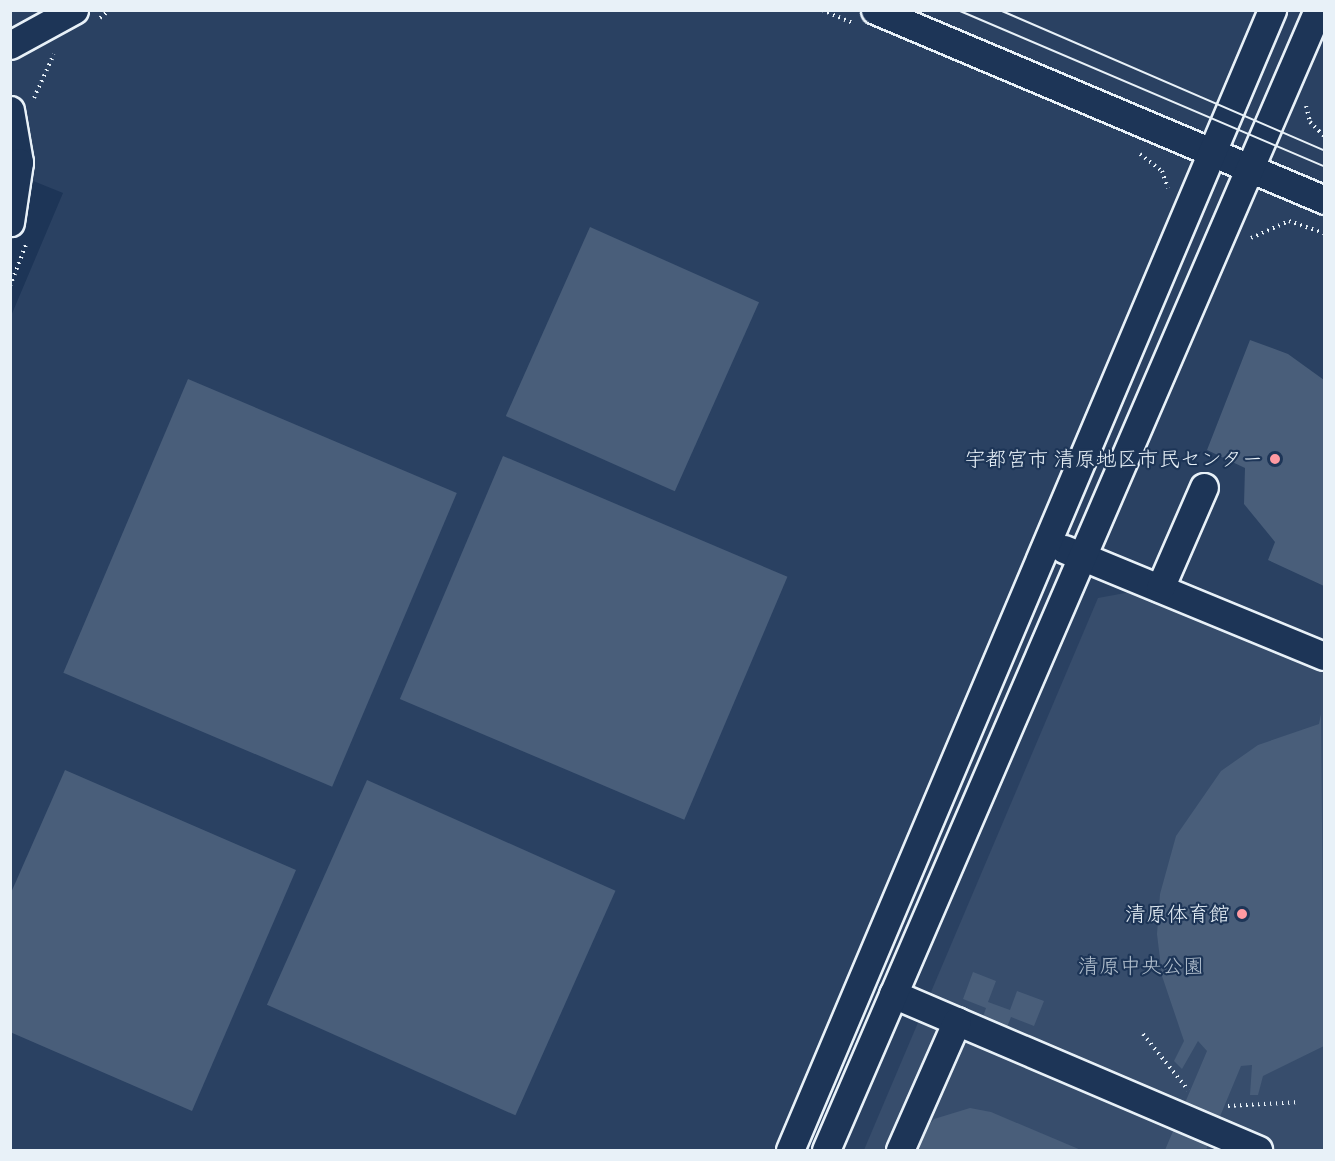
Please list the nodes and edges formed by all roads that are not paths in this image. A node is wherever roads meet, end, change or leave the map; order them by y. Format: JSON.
{"nodes":[{"id":1,"x":74,"y":10,"type":"edge"},
{"id":2,"x":875,"y":10,"type":"edge"},
{"id":3,"x":1272,"y":10,"type":"edge"},
{"id":4,"x":1318,"y":10,"type":"edge"},
{"id":5,"x":10,"y":45,"type":"edge"},
{"id":6,"x":10,"y":110,"type":"edge"},
{"id":7,"x":1212,"y":154,"type":"junction"},
{"id":8,"x":1252,"y":170,"type":"junction"},
{"id":9,"x":1324,"y":200,"type":"edge"},
{"id":10,"x":10,"y":222,"type":"edge"},
{"id":11,"x":1204,"y":488,"type":"dead end"},
{"id":12,"x":1049,"y":543,"type":"junction"},
{"id":13,"x":1079,"y":555,"type":"junction"},
{"id":14,"x":1160,"y":588,"type":"junction"},
{"id":15,"x":1324,"y":656,"type":"edge"},
{"id":16,"x":894,"y":994,"type":"junction"},
{"id":17,"x":957,"y":1021,"type":"junction"},
{"id":18,"x":790,"y":1150,"type":"edge"},
{"id":19,"x":826,"y":1150,"type":"edge"},
{"id":20,"x":900,"y":1150,"type":"edge"},
{"id":21,"x":1258,"y":1150,"type":"edge"}],
"edges":[{"from":1,"to":5,"type":"street"},
{"from":2,"to":7,"type":"street"},
{"from":3,"to":7,"type":"street"},
{"from":4,"to":8,"type":"street"},
{"from":6,"to":10,"type":"street"},
{"from":7,"to":8,"type":"street"},
{"from":7,"to":12,"type":"street"},
{"from":8,"to":9,"type":"street"},
{"from":8,"to":13,"type":"street"},
{"from":11,"to":14,"type":"street"},
{"from":12,"to":13,"type":"street"},
{"from":12,"to":18,"type":"street"},
{"from":13,"to":14,"type":"street"},
{"from":13,"to":16,"type":"street"},
{"from":14,"to":15,"type":"street"},
{"from":16,"to":17,"type":"street"},
{"from":16,"to":19,"type":"street"},
{"from":17,"to":20,"type":"street"},
{"from":17,"to":21,"type":"street"}]}
